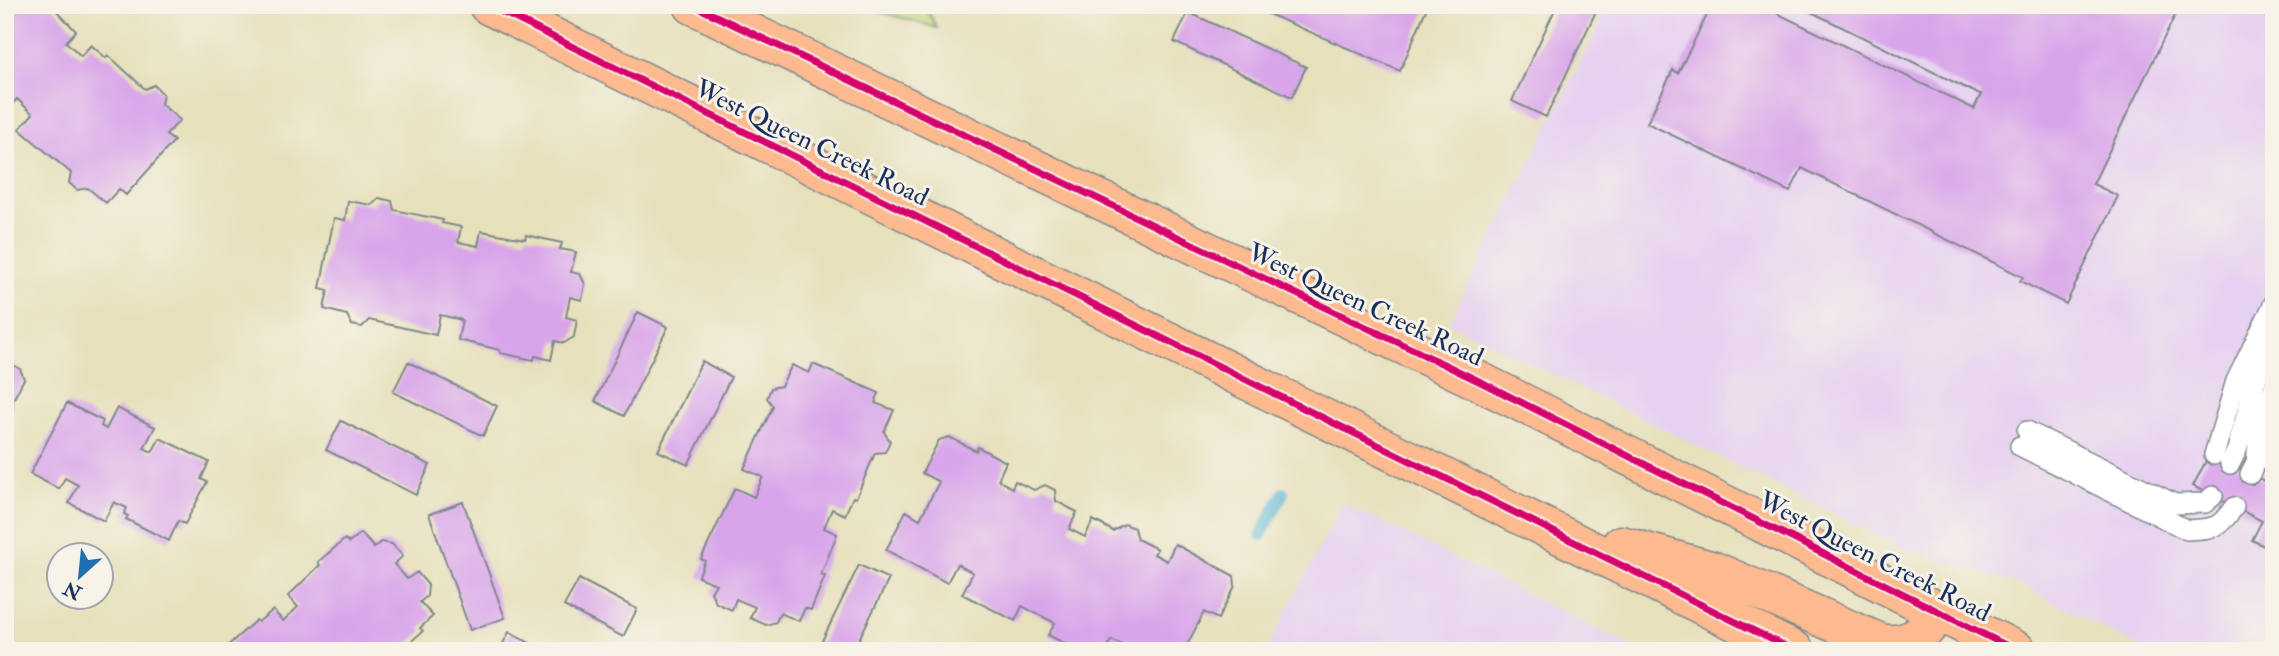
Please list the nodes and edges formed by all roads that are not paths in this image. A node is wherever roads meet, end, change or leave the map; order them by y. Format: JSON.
{"nodes":[{"id":1,"x":488,"y":5,"type":"edge"},
{"id":2,"x":692,"y":5,"type":"edge"},
{"id":3,"x":2274,"y":303,"type":"edge"},
{"id":4,"x":2274,"y":343,"type":"edge"},
{"id":5,"x":2274,"y":387,"type":"edge"},
{"id":6,"x":2250,"y":474,"type":"dead end"},
{"id":7,"x":2205,"y":492,"type":"dead end"},
{"id":8,"x":2234,"y":507,"type":"dead end"},
{"id":9,"x":1531,"y":520,"type":"junction"},
{"id":10,"x":1940,"y":612,"type":"junction"},
{"id":11,"x":1795,"y":651,"type":"edge"},
{"id":12,"x":2017,"y":651,"type":"edge"}],
"edges":[{"from":1,"to":9,"type":"main road","name":"West Queen Creek Road"},
{"from":2,"to":10,"type":"main road","name":"West Queen Creek Road"},
{"from":3,"to":4,"type":"lane"},
{"from":5,"to":6,"type":"lane"},
{"from":7,"to":8,"type":"lane"},
{"from":9,"to":10,"type":"main road"},
{"from":9,"to":11,"type":"main road","name":"West Queen Creek Road"},
{"from":10,"to":12,"type":"main road","name":"West Queen Creek Road"}]}
